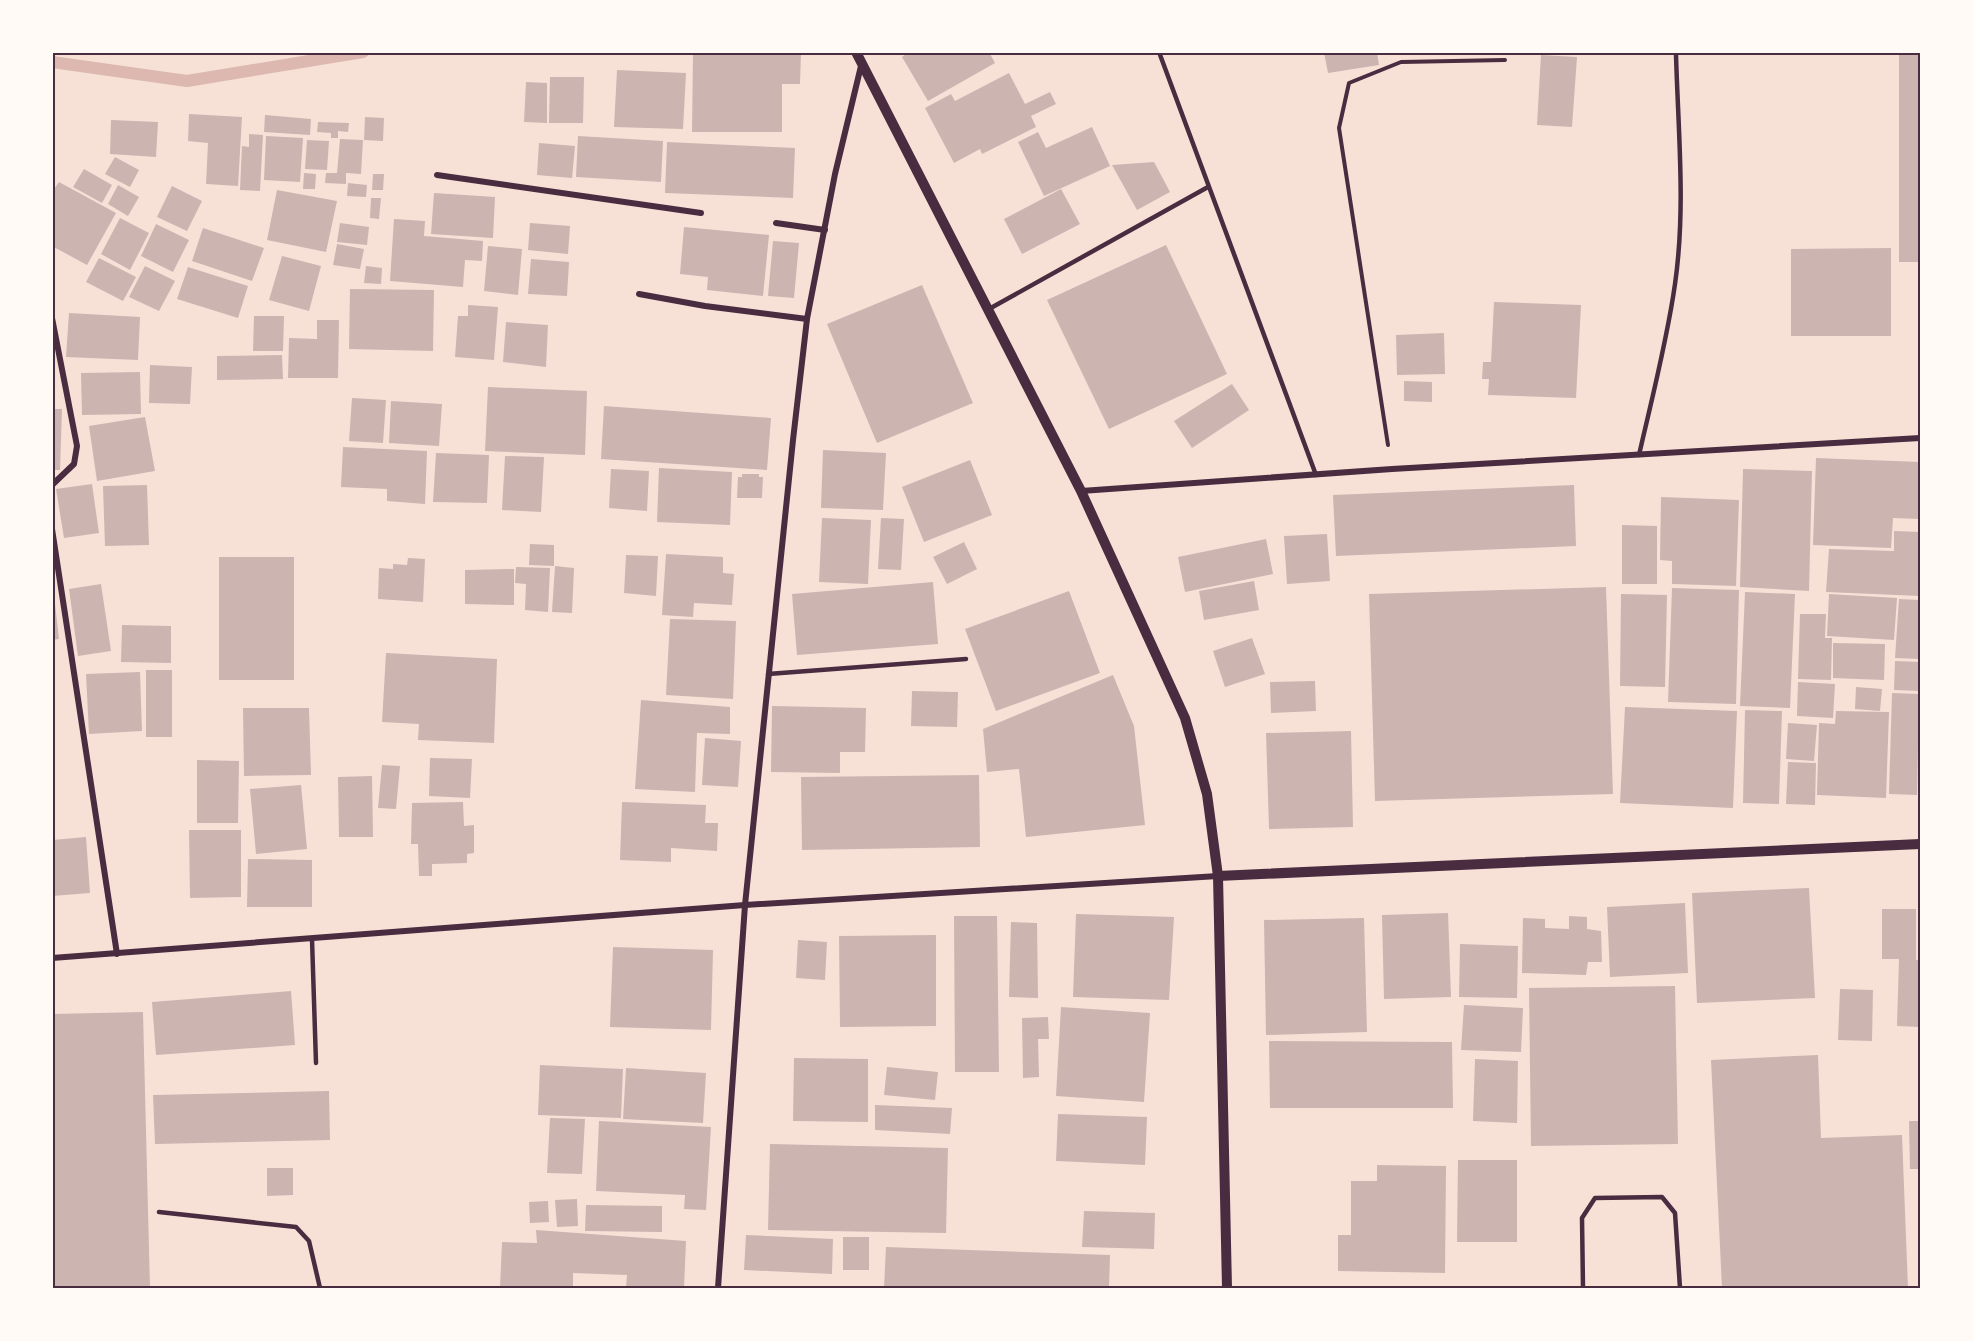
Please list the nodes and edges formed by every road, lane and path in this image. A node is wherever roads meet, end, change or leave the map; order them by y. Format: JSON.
{"nodes":[{"id":1,"x":856,"y":52,"type":"edge"},
{"id":2,"x":1158,"y":52,"type":"edge"},
{"id":3,"x":1676,"y":54,"type":"dead end"},
{"id":4,"x":1505,"y":60,"type":"dead end"},
{"id":5,"x":862,"y":64,"type":"junction"},
{"id":6,"x":437,"y":175,"type":"dead end"},
{"id":7,"x":1208,"y":187,"type":"junction"},
{"id":8,"x":701,"y":213,"type":"dead end"},
{"id":9,"x":776,"y":223,"type":"dead end"},
{"id":10,"x":825,"y":230,"type":"junction"},
{"id":11,"x":639,"y":294,"type":"dead end"},
{"id":12,"x":987,"y":310,"type":"junction"},
{"id":13,"x":52,"y":318,"type":"edge"},
{"id":14,"x":807,"y":320,"type":"junction"},
{"id":15,"x":1920,"y":438,"type":"edge"},
{"id":16,"x":1639,"y":455,"type":"junction"},
{"id":17,"x":1392,"y":469,"type":"junction"},
{"id":18,"x":1316,"y":475,"type":"junction"},
{"id":19,"x":52,"y":485,"type":"edge"},
{"id":20,"x":1081,"y":491,"type":"junction"},
{"id":21,"x":52,"y":529,"type":"edge"},
{"id":22,"x":966,"y":659,"type":"dead end"},
{"id":23,"x":768,"y":674,"type":"junction"},
{"id":24,"x":1920,"y":844,"type":"edge"},
{"id":25,"x":1218,"y":876,"type":"junction"},
{"id":26,"x":745,"y":904,"type":"junction"},
{"id":27,"x":312,"y":939,"type":"junction"},
{"id":28,"x":117,"y":954,"type":"junction"},
{"id":29,"x":52,"y":958,"type":"edge"},
{"id":30,"x":316,"y":1063,"type":"dead end"},
{"id":31,"x":159,"y":1212,"type":"dead end"},
{"id":32,"x":320,"y":1288,"type":"edge"},
{"id":33,"x":718,"y":1288,"type":"edge"},
{"id":34,"x":1227,"y":1288,"type":"edge"},
{"id":35,"x":1583,"y":1288,"type":"edge"},
{"id":36,"x":1680,"y":1288,"type":"edge"}],
"edges":[{"from":1,"to":5,"type":"street"},
{"from":2,"to":7,"type":"lane"},
{"from":3,"to":16,"type":"lane"},
{"from":4,"to":17,"type":"path"},
{"from":5,"to":10,"type":"street"},
{"from":5,"to":12,"type":"street"},
{"from":6,"to":8,"type":"street"},
{"from":7,"to":12,"type":"lane"},
{"from":7,"to":18,"type":"lane"},
{"from":9,"to":10,"type":"street"},
{"from":10,"to":14,"type":"street"},
{"from":11,"to":14,"type":"street"},
{"from":12,"to":20,"type":"street"},
{"from":13,"to":19,"type":"street"},
{"from":14,"to":23,"type":"street"},
{"from":15,"to":16,"type":"street"},
{"from":16,"to":17,"type":"street"},
{"from":17,"to":18,"type":"street"},
{"from":18,"to":20,"type":"street"},
{"from":20,"to":25,"type":"street"},
{"from":21,"to":28,"type":"street"},
{"from":22,"to":23,"type":"lane"},
{"from":23,"to":26,"type":"street"},
{"from":24,"to":25,"type":"street"},
{"from":25,"to":26,"type":"street"},
{"from":25,"to":34,"type":"street"},
{"from":26,"to":27,"type":"street"},
{"from":26,"to":33,"type":"street"},
{"from":27,"to":28,"type":"street"},
{"from":27,"to":30,"type":"lane"},
{"from":28,"to":29,"type":"street"},
{"from":31,"to":32,"type":"lane"},
{"from":35,"to":36,"type":"lane"}]}
